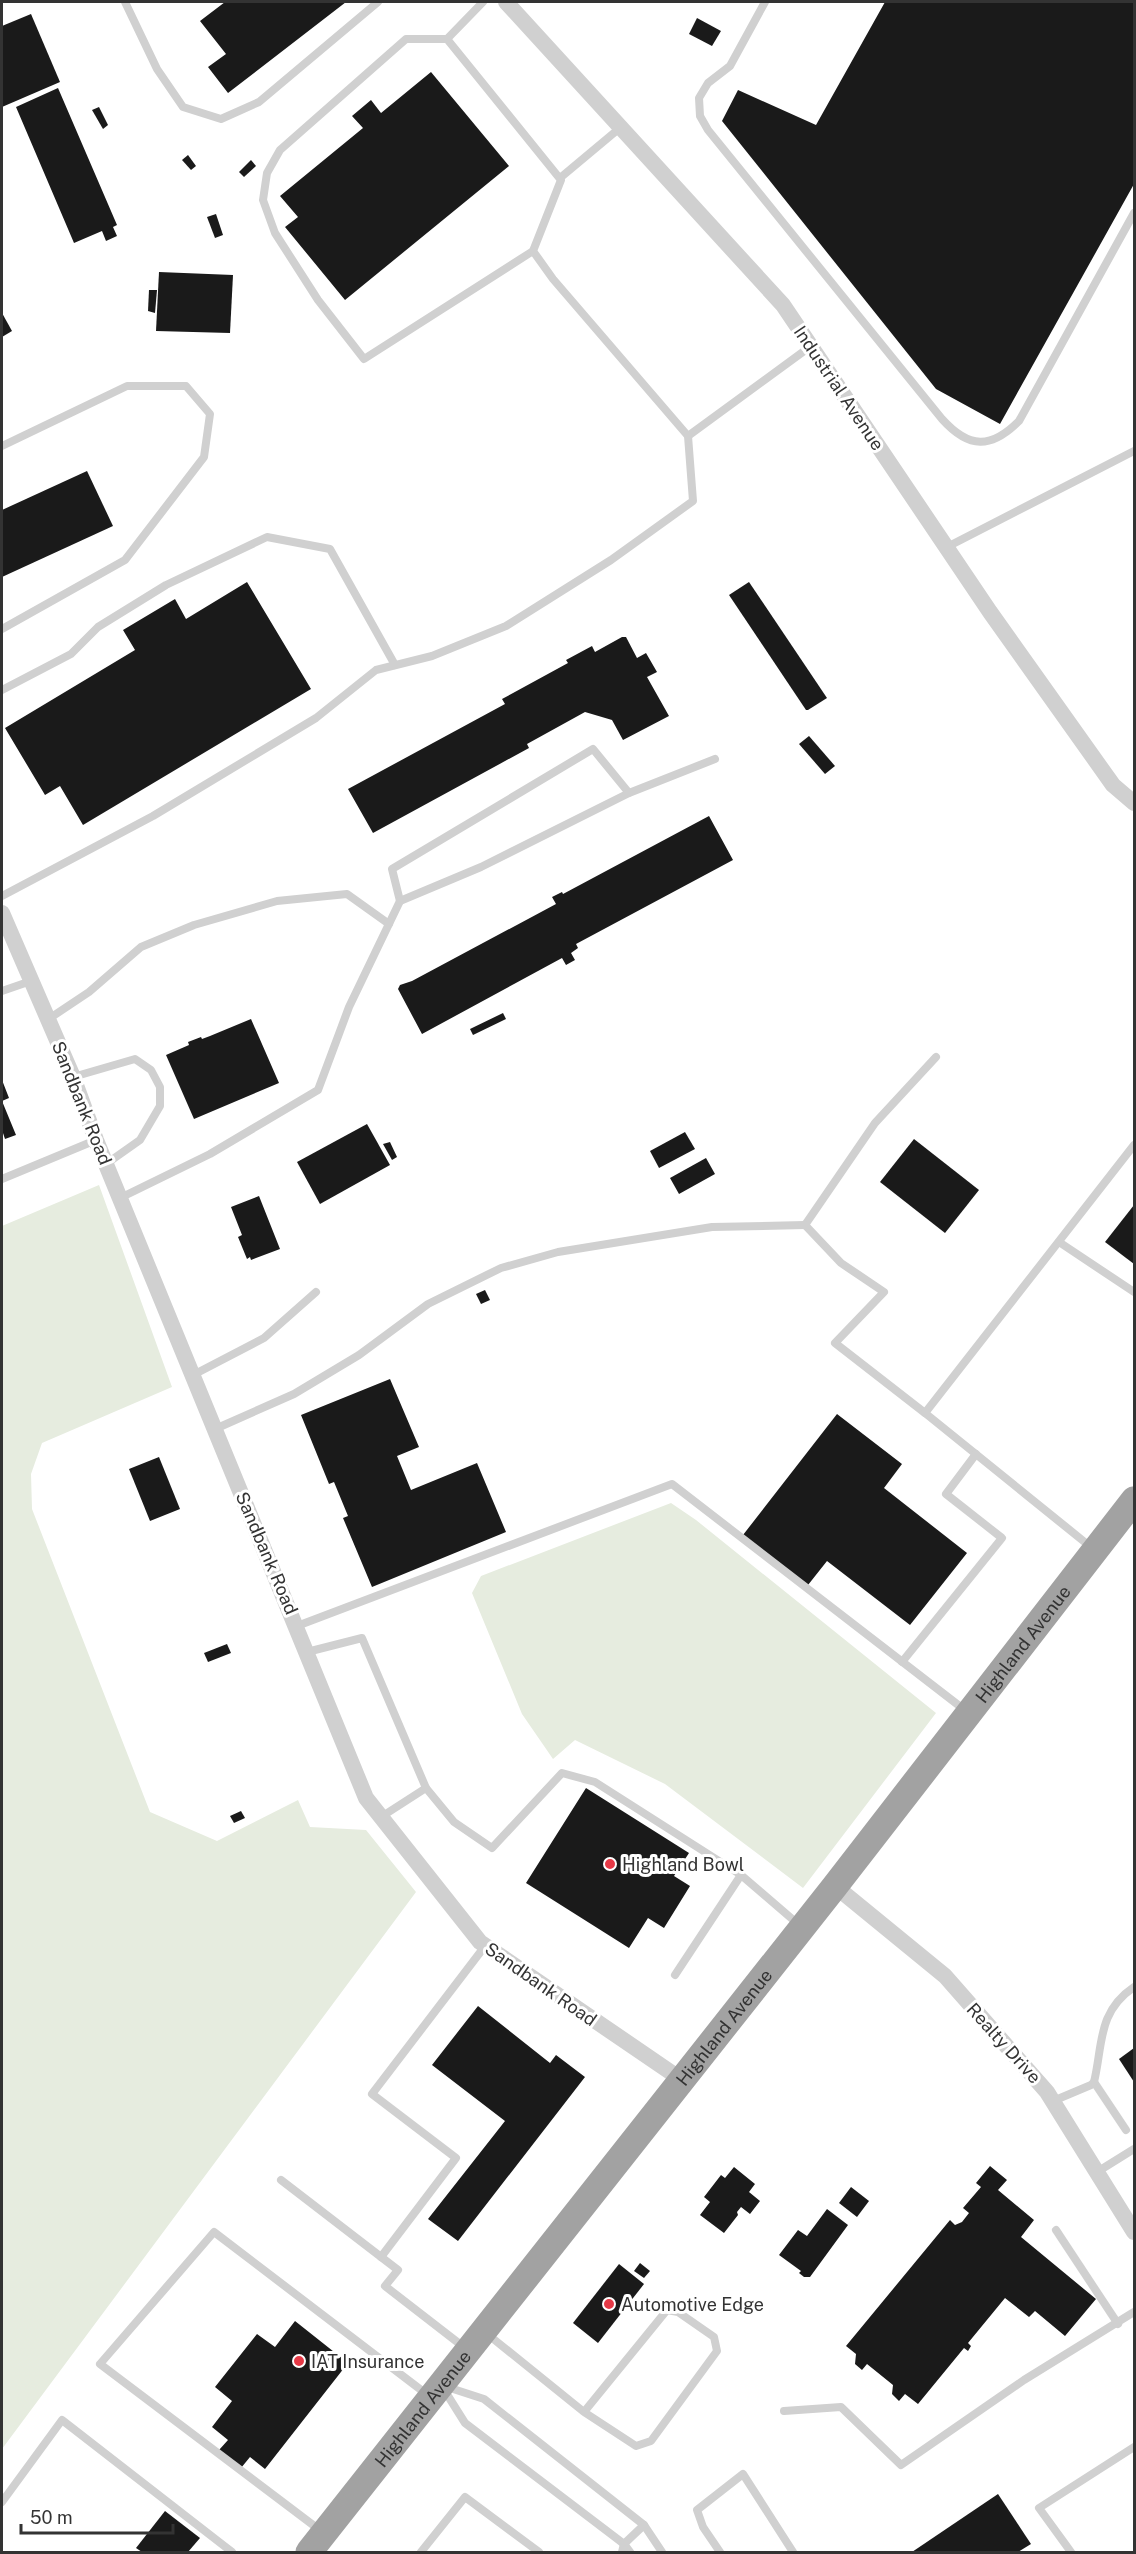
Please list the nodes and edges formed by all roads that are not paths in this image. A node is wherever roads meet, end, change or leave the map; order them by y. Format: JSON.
{"nodes":[{"id":1,"x":125,"y":2,"type":"edge"},
{"id":2,"x":378,"y":2,"type":"edge"},
{"id":3,"x":483,"y":2,"type":"edge"},
{"id":4,"x":506,"y":2,"type":"edge"},
{"id":5,"x":765,"y":2,"type":"edge"},
{"id":6,"x":447,"y":39,"type":"junction"},
{"id":7,"x":621,"y":127,"type":"junction"},
{"id":8,"x":560,"y":178,"type":"junction"},
{"id":9,"x":1134,"y":213,"type":"edge"},
{"id":10,"x":533,"y":250,"type":"junction"},
{"id":11,"x":811,"y":346,"type":"junction"},
{"id":12,"x":688,"y":436,"type":"junction"},
{"id":13,"x":2,"y":446,"type":"edge"},
{"id":14,"x":1134,"y":451,"type":"edge"},
{"id":15,"x":947,"y":547,"type":"junction"},
{"id":16,"x":2,"y":629,"type":"edge"},
{"id":17,"x":395,"y":665,"type":"junction"},
{"id":18,"x":2,"y":690,"type":"edge"},
{"id":19,"x":715,"y":759,"type":"dead end"},
{"id":20,"x":629,"y":793,"type":"junction"},
{"id":21,"x":1134,"y":803,"type":"edge"},
{"id":22,"x":2,"y":896,"type":"edge"},
{"id":23,"x":400,"y":901,"type":"junction"},
{"id":24,"x":2,"y":913,"type":"edge"},
{"id":25,"x":389,"y":924,"type":"junction"},
{"id":26,"x":31,"y":981,"type":"junction"},
{"id":27,"x":2,"y":991,"type":"edge"},
{"id":28,"x":47,"y":1020,"type":"junction"},
{"id":29,"x":936,"y":1058,"type":"dead end"},
{"id":30,"x":73,"y":1077,"type":"junction"},
{"id":31,"x":96,"y":1140,"type":"junction"},
{"id":32,"x":1134,"y":1145,"type":"edge"},
{"id":33,"x":106,"y":1164,"type":"junction"},
{"id":34,"x":2,"y":1179,"type":"edge"},
{"id":35,"x":120,"y":1198,"type":"junction"},
{"id":36,"x":806,"y":1225,"type":"junction"},
{"id":37,"x":1059,"y":1242,"type":"junction"},
{"id":38,"x":316,"y":1292,"type":"dead end"},
{"id":39,"x":1134,"y":1292,"type":"edge"},
{"id":40,"x":193,"y":1375,"type":"junction"},
{"id":41,"x":926,"y":1413,"type":"junction"},
{"id":42,"x":215,"y":1429,"type":"junction"},
{"id":43,"x":976,"y":1454,"type":"junction"},
{"id":44,"x":1134,"y":1500,"type":"edge"},
{"id":45,"x":1095,"y":1551,"type":"junction"},
{"id":46,"x":297,"y":1626,"type":"junction"},
{"id":47,"x":307,"y":1652,"type":"junction"},
{"id":48,"x":902,"y":1662,"type":"junction"},
{"id":49,"x":969,"y":1713,"type":"junction"},
{"id":50,"x":426,"y":1788,"type":"junction"},
{"id":51,"x":381,"y":1818,"type":"junction"},
{"id":52,"x":741,"y":1875,"type":"junction"},
{"id":53,"x":835,"y":1886,"type":"junction"},
{"id":54,"x":802,"y":1928,"type":"junction"},
{"id":55,"x":485,"y":1946,"type":"junction"},
{"id":56,"x":675,"y":1975,"type":"dead end"},
{"id":57,"x":1134,"y":1987,"type":"edge"},
{"id":58,"x":682,"y":2080,"type":"junction"},
{"id":59,"x":1094,"y":2082,"type":"junction"},
{"id":60,"x":1053,"y":2101,"type":"junction"},
{"id":61,"x":1126,"y":2130,"type":"dead end"},
{"id":62,"x":1134,"y":2149,"type":"edge"},
{"id":63,"x":1097,"y":2172,"type":"junction"},
{"id":64,"x":280,"y":2180,"type":"dead end"},
{"id":65,"x":1056,"y":2230,"type":"dead end"},
{"id":66,"x":1134,"y":2232,"type":"edge"},
{"id":67,"x":381,"y":2257,"type":"junction"},
{"id":68,"x":1134,"y":2312,"type":"edge"},
{"id":69,"x":1118,"y":2324,"type":"junction"},
{"id":70,"x":476,"y":2341,"type":"junction"},
{"id":71,"x":436,"y":2391,"type":"junction"},
{"id":72,"x":784,"y":2411,"type":"dead end"},
{"id":73,"x":584,"y":2412,"type":"junction"},
{"id":74,"x":1134,"y":2447,"type":"edge"},
{"id":75,"x":2,"y":2502,"type":"edge"},
{"id":76,"x":644,"y":2526,"type":"junction"},
{"id":77,"x":316,"y":2543,"type":"edge"},
{"id":78,"x":623,"y":2548,"type":"edge"},
{"id":79,"x":231,"y":2552,"type":"edge"},
{"id":80,"x":421,"y":2553,"type":"edge"},
{"id":81,"x":539,"y":2553,"type":"edge"},
{"id":82,"x":630,"y":2553,"type":"edge"},
{"id":83,"x":662,"y":2553,"type":"edge"},
{"id":84,"x":720,"y":2553,"type":"edge"},
{"id":85,"x":793,"y":2553,"type":"edge"},
{"id":86,"x":1071,"y":2553,"type":"edge"}],
"edges":[{"from":1,"to":2,"type":"lane"},
{"from":3,"to":6,"type":"lane"},
{"from":4,"to":7,"type":"street","name":"Industrial Avenue"},
{"from":5,"to":9,"type":"lane"},
{"from":6,"to":8,"type":"lane"},
{"from":6,"to":10,"type":"lane"},
{"from":7,"to":8,"type":"lane"},
{"from":7,"to":11,"type":"street","name":"Industrial Avenue"},
{"from":8,"to":10,"type":"lane"},
{"from":10,"to":12,"type":"lane"},
{"from":11,"to":12,"type":"lane"},
{"from":11,"to":15,"type":"street","name":"Industrial Avenue"},
{"from":12,"to":17,"type":"lane"},
{"from":13,"to":16,"type":"lane"},
{"from":14,"to":15,"type":"lane"},
{"from":15,"to":21,"type":"street","name":"Industrial Avenue"},
{"from":17,"to":18,"type":"lane"},
{"from":17,"to":22,"type":"lane"},
{"from":19,"to":20,"type":"lane"},
{"from":20,"to":23,"type":"lane"},
{"from":20,"to":23,"type":"lane"},
{"from":23,"to":25,"type":"lane"},
{"from":24,"to":26,"type":"street","name":"Sandbank Road"},
{"from":25,"to":28,"type":"lane"},
{"from":25,"to":35,"type":"lane"},
{"from":26,"to":27,"type":"lane"},
{"from":26,"to":28,"type":"street","name":"Sandbank Road"},
{"from":28,"to":30,"type":"street","name":"Sandbank Road"},
{"from":29,"to":36,"type":"lane"},
{"from":30,"to":31,"type":"street","name":"Sandbank Road"},
{"from":30,"to":33,"type":"lane"},
{"from":31,"to":33,"type":"street","name":"Sandbank Road"},
{"from":31,"to":34,"type":"lane"},
{"from":32,"to":37,"type":"lane"},
{"from":33,"to":35,"type":"street","name":"Sandbank Road"},
{"from":35,"to":40,"type":"street","name":"Sandbank Road"},
{"from":36,"to":41,"type":"lane"},
{"from":36,"to":42,"type":"lane"},
{"from":37,"to":39,"type":"lane"},
{"from":37,"to":41,"type":"lane"},
{"from":38,"to":40,"type":"lane"},
{"from":40,"to":42,"type":"street","name":"Sandbank Road"},
{"from":41,"to":43,"type":"lane"},
{"from":42,"to":46,"type":"street","name":"Sandbank Road"},
{"from":43,"to":45,"type":"lane"},
{"from":43,"to":48,"type":"lane"},
{"from":44,"to":45,"type":"highway","name":"Highland Avenue"},
{"from":45,"to":49,"type":"highway","name":"Highland Avenue"},
{"from":46,"to":47,"type":"street","name":"Sandbank Road"},
{"from":46,"to":48,"type":"lane"},
{"from":47,"to":50,"type":"lane"},
{"from":47,"to":51,"type":"street","name":"Sandbank Road"},
{"from":48,"to":49,"type":"lane"},
{"from":49,"to":53,"type":"highway","name":"Highland Avenue"},
{"from":50,"to":51,"type":"lane"},
{"from":50,"to":52,"type":"lane"},
{"from":51,"to":55,"type":"street","name":"Sandbank Road"},
{"from":52,"to":54,"type":"lane"},
{"from":52,"to":56,"type":"lane"},
{"from":53,"to":54,"type":"highway","name":"Highland Avenue"},
{"from":53,"to":60,"type":"street","name":"Realty Drive"},
{"from":54,"to":58,"type":"highway","name":"Highland Avenue"},
{"from":55,"to":58,"type":"street","name":"Sandbank Road"},
{"from":55,"to":67,"type":"lane"},
{"from":57,"to":59,"type":"lane"},
{"from":58,"to":70,"type":"highway","name":"Highland Avenue"},
{"from":59,"to":60,"type":"lane"},
{"from":59,"to":61,"type":"lane"},
{"from":60,"to":63,"type":"street","name":"Realty Drive"},
{"from":62,"to":63,"type":"lane"},
{"from":63,"to":66,"type":"street","name":"Realty Drive"},
{"from":64,"to":67,"type":"lane"},
{"from":65,"to":69,"type":"lane"},
{"from":67,"to":70,"type":"lane"},
{"from":68,"to":69,"type":"lane"},
{"from":69,"to":72,"type":"lane"},
{"from":70,"to":71,"type":"highway","name":"Highland Avenue"},
{"from":70,"to":73,"type":"lane"},
{"from":71,"to":76,"type":"lane"},
{"from":71,"to":77,"type":"highway","name":"Highland Avenue"},
{"from":71,"to":77,"type":"lane"},
{"from":71,"to":78,"type":"lane"},
{"from":73,"to":73,"type":"lane"},
{"from":74,"to":86,"type":"lane"},
{"from":75,"to":79,"type":"lane"},
{"from":76,"to":78,"type":"lane"},
{"from":76,"to":83,"type":"lane"},
{"from":78,"to":82,"type":"lane"},
{"from":80,"to":81,"type":"lane"},
{"from":84,"to":85,"type":"lane"}]}
